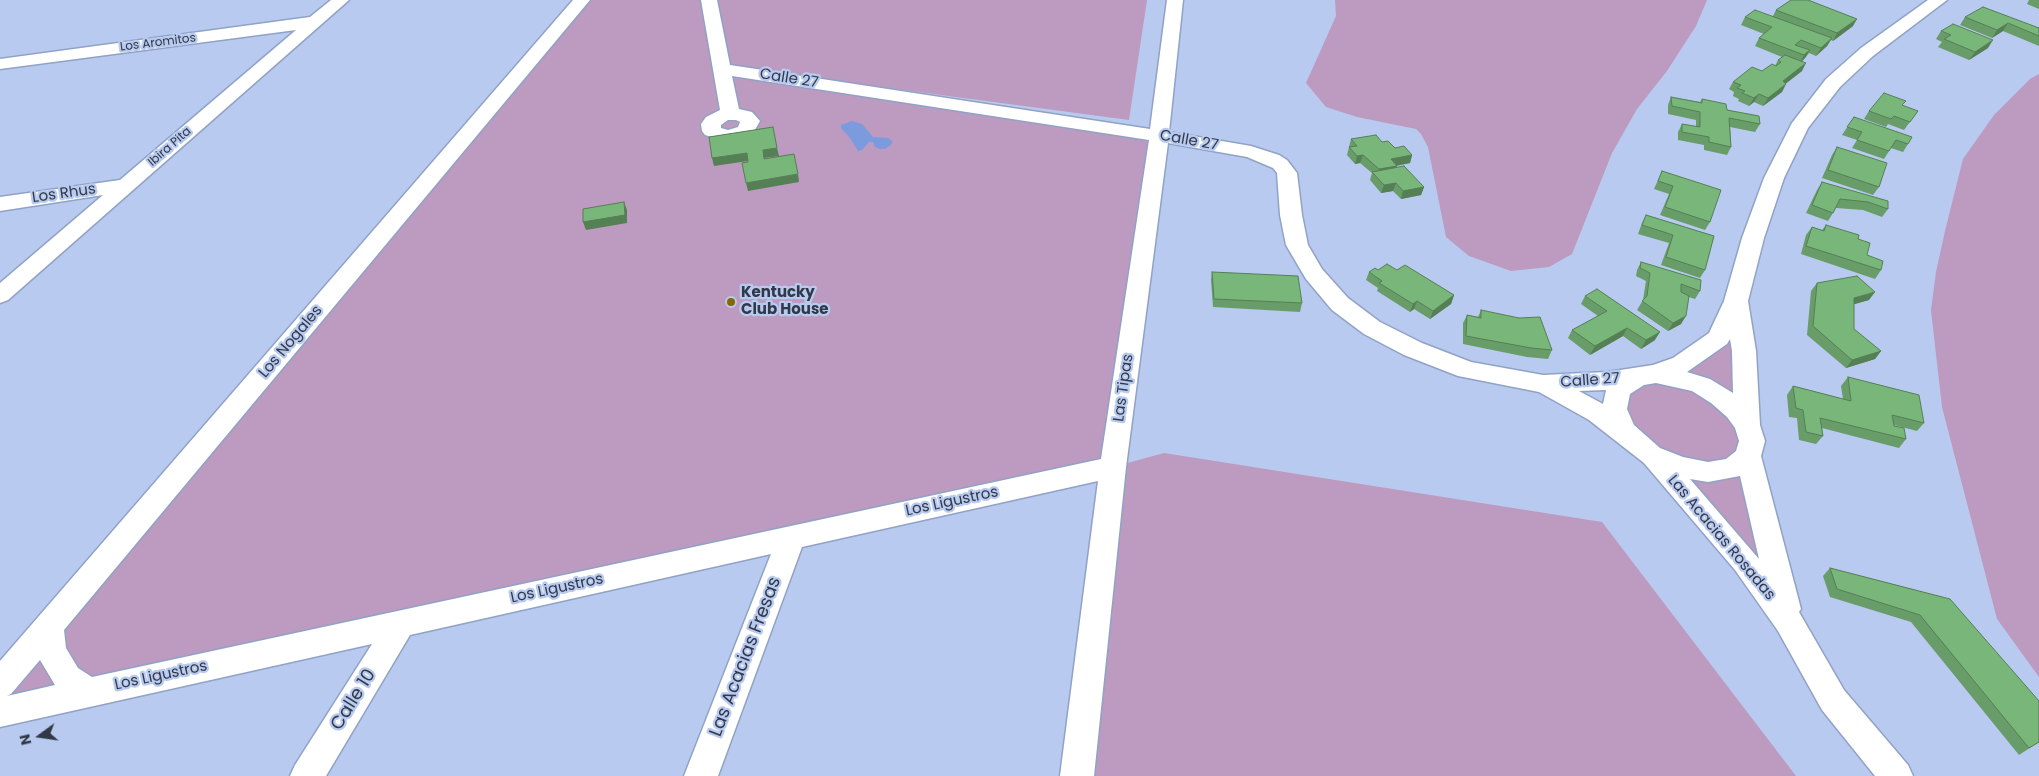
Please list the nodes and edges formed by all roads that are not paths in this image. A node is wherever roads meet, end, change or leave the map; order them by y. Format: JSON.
{"nodes":[{"id":1,"x":341,"y":0,"type":"edge"},
{"id":2,"x":582,"y":0,"type":"edge"},
{"id":3,"x":709,"y":0,"type":"edge"},
{"id":4,"x":1174,"y":0,"type":"edge"},
{"id":5,"x":1940,"y":0,"type":"edge"},
{"id":6,"x":315,"y":22,"type":"junction"},
{"id":7,"x":0,"y":64,"type":"edge"},
{"id":8,"x":722,"y":69,"type":"junction"},
{"id":9,"x":730,"y":114,"type":"dead end"},
{"id":10,"x":1159,"y":136,"type":"junction"},
{"id":11,"x":127,"y":185,"type":"junction"},
{"id":12,"x":0,"y":204,"type":"edge"},
{"id":13,"x":0,"y":295,"type":"edge"},
{"id":14,"x":1736,"y":301,"type":"junction"},
{"id":15,"x":1646,"y":375,"type":"junction"},
{"id":16,"x":1543,"y":384,"type":"junction"},
{"id":17,"x":1747,"y":425,"type":"junction"},
{"id":18,"x":1623,"y":432,"type":"junction"},
{"id":19,"x":1651,"y":455,"type":"junction"},
{"id":20,"x":1748,"y":456,"type":"junction"},
{"id":21,"x":1113,"y":467,"type":"junction"},
{"id":22,"x":791,"y":538,"type":"junction"},
{"id":23,"x":1789,"y":622,"type":"junction"},
{"id":24,"x":401,"y":623,"type":"junction"},
{"id":25,"x":49,"y":626,"type":"junction"},
{"id":26,"x":0,"y":684,"type":"edge"},
{"id":27,"x":88,"y":692,"type":"junction"},
{"id":28,"x":0,"y":712,"type":"edge"},
{"id":29,"x":307,"y":776,"type":"edge"},
{"id":30,"x":701,"y":776,"type":"edge"},
{"id":31,"x":1077,"y":776,"type":"edge"},
{"id":32,"x":1896,"y":776,"type":"edge"}],
"edges":[{"from":1,"to":6,"type":"street","name":"Ibira Pita"},
{"from":2,"to":25,"type":"street","name":"Los Nogales"},
{"from":3,"to":8,"type":"street"},
{"from":4,"to":10,"type":"street","name":"Las Tipas"},
{"from":5,"to":14,"type":"street"},
{"from":6,"to":7,"type":"street","name":"Los Aromitos"},
{"from":6,"to":11,"type":"street","name":"Ibira Pita"},
{"from":8,"to":9,"type":"street"},
{"from":8,"to":10,"type":"street","name":"Calle 27"},
{"from":10,"to":16,"type":"street","name":"Calle 27"},
{"from":10,"to":21,"type":"street","name":"Las Tipas"},
{"from":11,"to":12,"type":"street","name":"Los Rhus"},
{"from":11,"to":13,"type":"street","name":"Ibira Pita"},
{"from":14,"to":15,"type":"street"},
{"from":14,"to":17,"type":"street"},
{"from":15,"to":16,"type":"street","name":"Calle 27"},
{"from":15,"to":17,"type":"street"},
{"from":15,"to":18,"type":"street"},
{"from":16,"to":18,"type":"street","name":"Calle 27"},
{"from":17,"to":20,"type":"street"},
{"from":18,"to":19,"type":"street"},
{"from":19,"to":20,"type":"street"},
{"from":19,"to":23,"type":"street","name":"Las Acacias Rosadas"},
{"from":20,"to":23,"type":"street","name":"Las Acacias Rosadas"},
{"from":21,"to":22,"type":"street","name":"Los Ligustros"},
{"from":21,"to":31,"type":"street","name":"Las Tipas"},
{"from":22,"to":24,"type":"street","name":"Los Ligustros"},
{"from":22,"to":30,"type":"street","name":"Las Acacias Fresas"},
{"from":23,"to":32,"type":"street","name":"Las Acacias Rosadas"},
{"from":24,"to":27,"type":"street","name":"Los Ligustros"},
{"from":24,"to":29,"type":"street","name":"Calle 10"},
{"from":25,"to":26,"type":"street","name":"Los Nogales"},
{"from":25,"to":27,"type":"street"},
{"from":27,"to":28,"type":"street","name":"Los Ligustros"}]}
